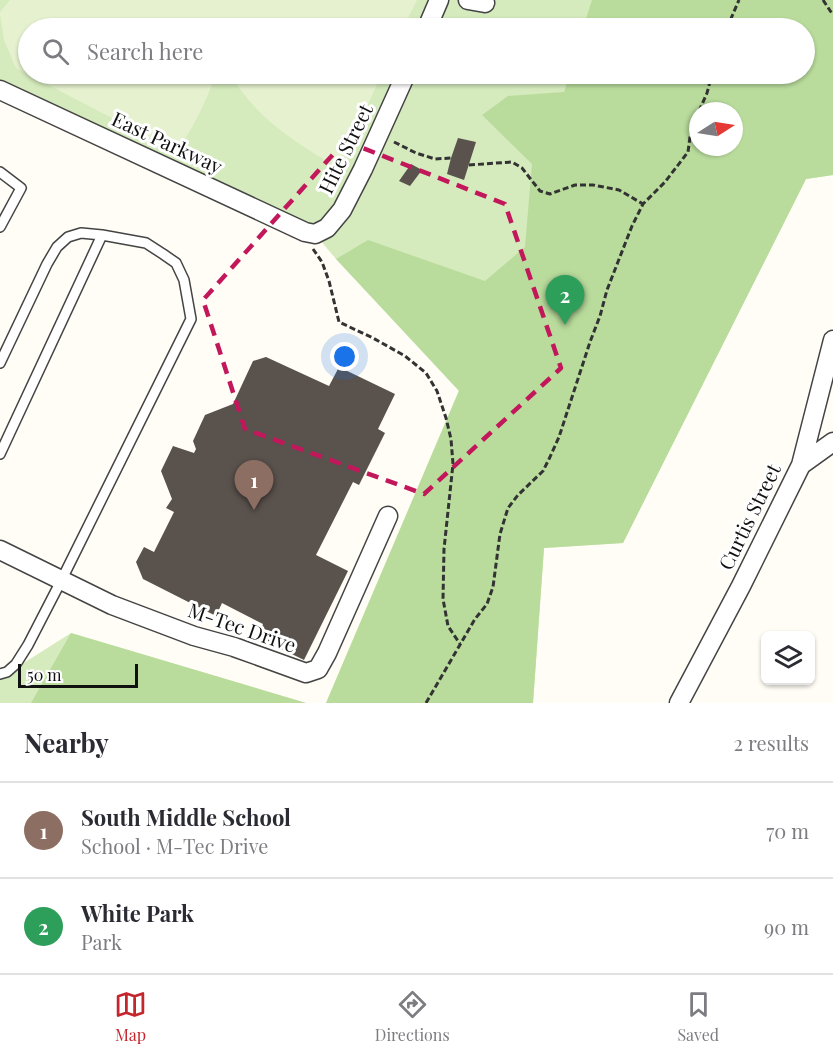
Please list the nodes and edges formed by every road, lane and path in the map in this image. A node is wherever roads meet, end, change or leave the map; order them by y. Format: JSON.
{"nodes":[{"id":1,"x":439,"y":0,"type":"edge"},
{"id":2,"x":739,"y":0,"type":"edge"},
{"id":3,"x":823,"y":0,"type":"edge"},
{"id":4,"x":833,"y":15,"type":"edge"},
{"id":5,"x":431,"y":18,"type":"edge"},
{"id":6,"x":731,"y":18,"type":"edge"},
{"id":7,"x":402,"y":84,"type":"edge"},
{"id":8,"x":709,"y":84,"type":"edge"},
{"id":9,"x":0,"y":90,"type":"edge"},
{"id":10,"x":703,"y":102,"type":"edge"},
{"id":11,"x":379,"y":134,"type":"junction"},
{"id":12,"x":689,"y":144,"type":"edge"},
{"id":13,"x":450,"y":158,"type":"dead end"},
{"id":14,"x":469,"y":165,"type":"dead end"},
{"id":15,"x":0,"y":172,"type":"edge"},
{"id":16,"x":644,"y":204,"type":"junction"},
{"id":17,"x":0,"y":227,"type":"edge"},
{"id":18,"x":315,"y":234,"type":"junction"},
{"id":19,"x":102,"y":235,"type":"junction"},
{"id":20,"x":833,"y":340,"type":"edge"},
{"id":21,"x":0,"y":363,"type":"edge"},
{"id":22,"x":833,"y":442,"type":"edge"},
{"id":23,"x":0,"y":454,"type":"edge"},
{"id":24,"x":801,"y":465,"type":"junction"},
{"id":25,"x":388,"y":516,"type":"dead end"},
{"id":26,"x":0,"y":550,"type":"edge"},
{"id":27,"x":61,"y":580,"type":"junction"},
{"id":28,"x":460,"y":644,"type":"junction"},
{"id":29,"x":0,"y":674,"type":"edge"},
{"id":30,"x":426,"y":703,"type":"edge"},
{"id":31,"x":679,"y":703,"type":"edge"}],
"edges":[{"from":1,"to":5,"type":"street"},
{"from":2,"to":6,"type":"path"},
{"from":3,"to":4,"type":"path"},
{"from":7,"to":11,"type":"street","name":"Hite Street"},
{"from":8,"to":10,"type":"path"},
{"from":9,"to":18,"type":"street","name":"East Parkway"},
{"from":11,"to":13,"type":"path"},
{"from":11,"to":18,"type":"street","name":"Hite Street"},
{"from":12,"to":16,"type":"path"},
{"from":14,"to":16,"type":"path"},
{"from":15,"to":17,"type":"lane"},
{"from":16,"to":28,"type":"path"},
{"from":18,"to":28,"type":"path"},
{"from":19,"to":21,"type":"lane"},
{"from":19,"to":23,"type":"lane"},
{"from":19,"to":27,"type":"lane"},
{"from":20,"to":24,"type":"street","name":"Curtis Street"},
{"from":22,"to":24,"type":"street"},
{"from":24,"to":31,"type":"street","name":"Curtis Street"},
{"from":25,"to":27,"type":"street","name":"M-Tec Drive"},
{"from":26,"to":27,"type":"street","name":"M-Tec Drive"},
{"from":27,"to":29,"type":"lane"},
{"from":28,"to":30,"type":"path"}]}
